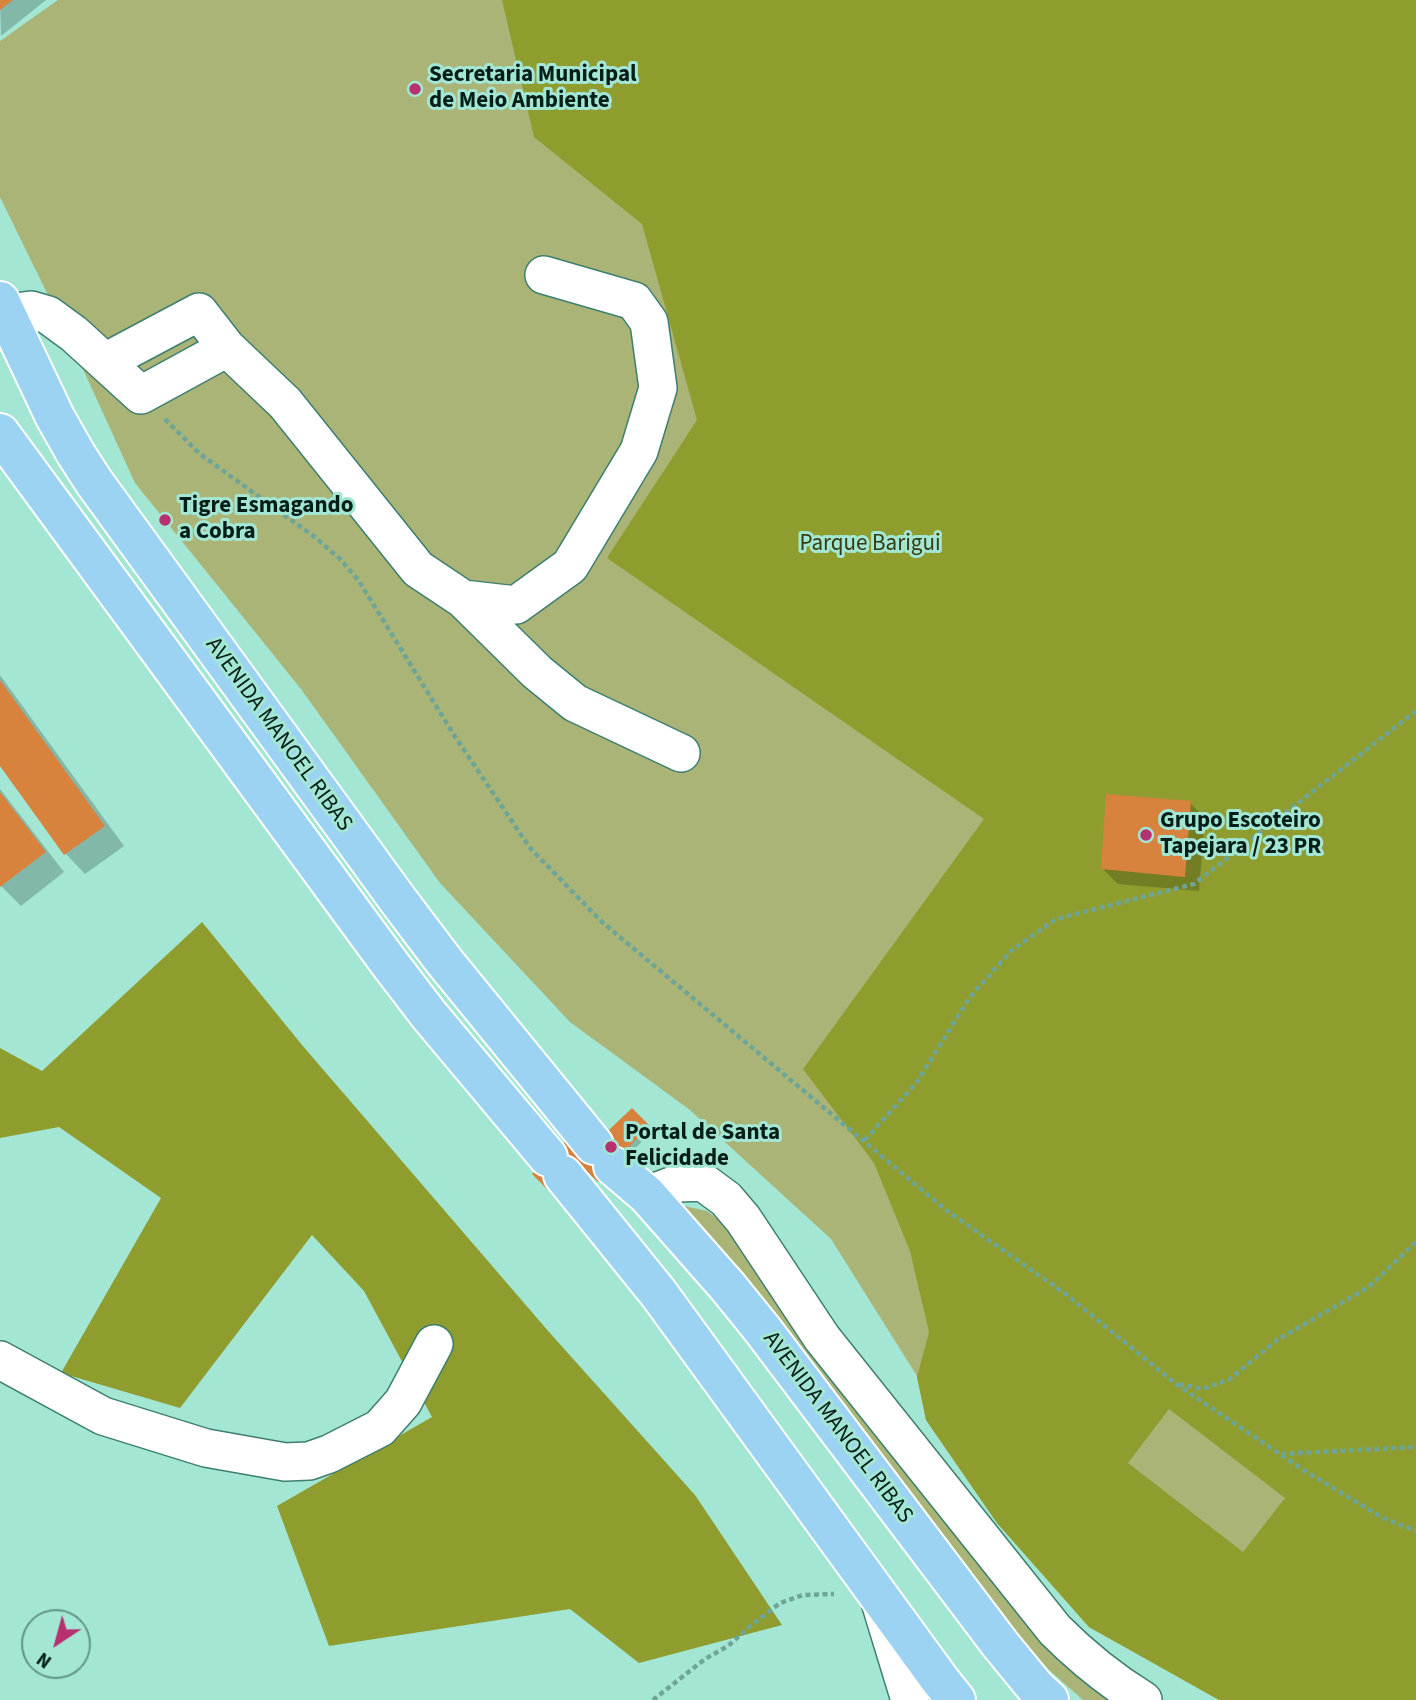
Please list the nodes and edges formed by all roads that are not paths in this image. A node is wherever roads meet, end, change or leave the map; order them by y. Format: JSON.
{"nodes":[{"id":1,"x":544,"y":275,"type":"dead end"},
{"id":2,"x":2,"y":310,"type":"edge"},
{"id":3,"x":227,"y":348,"type":"junction"},
{"id":4,"x":106,"y":362,"type":"junction"},
{"id":5,"x":0,"y":433,"type":"edge"},
{"id":6,"x":463,"y":599,"type":"junction"},
{"id":7,"x":681,"y":753,"type":"dead end"},
{"id":8,"x":647,"y":1195,"type":"junction"},
{"id":9,"x":434,"y":1345,"type":"dead end"},
{"id":10,"x":0,"y":1360,"type":"edge"},
{"id":11,"x":877,"y":1594,"type":"junction"},
{"id":12,"x":910,"y":1700,"type":"edge"},
{"id":13,"x":956,"y":1700,"type":"edge"},
{"id":14,"x":1049,"y":1700,"type":"edge"},
{"id":15,"x":1143,"y":1700,"type":"edge"}],
"edges":[{"from":1,"to":6,"type":"street"},
{"from":2,"to":4,"type":"street"},
{"from":2,"to":8,"type":"main road","name":"AVENIDA MANOEL RIBAS"},
{"from":3,"to":4,"type":"street"},
{"from":3,"to":4,"type":"street"},
{"from":3,"to":6,"type":"street"},
{"from":5,"to":11,"type":"main road","name":"AVENIDA MANOEL RIBAS"},
{"from":6,"to":7,"type":"street"},
{"from":8,"to":14,"type":"main road","name":"AVENIDA MANOEL RIBAS"},
{"from":8,"to":15,"type":"street"},
{"from":9,"to":10,"type":"street"},
{"from":11,"to":12,"type":"street"},
{"from":11,"to":13,"type":"main road","name":"AVENIDA MANOEL RIBAS"}]}
